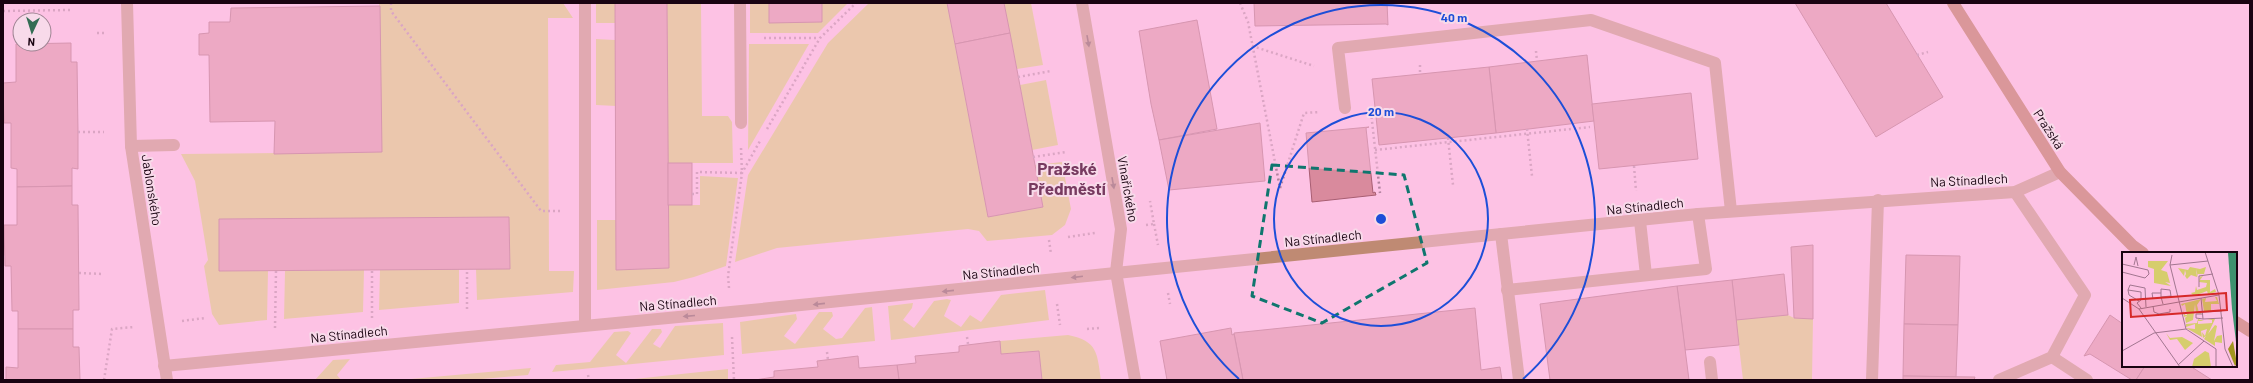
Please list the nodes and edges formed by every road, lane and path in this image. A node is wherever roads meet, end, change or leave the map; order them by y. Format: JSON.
{"nodes":[{"id":1,"x":127,"y":3,"type":"edge"},
{"id":2,"x":391,"y":3,"type":"edge"},
{"id":3,"x":585,"y":3,"type":"edge"},
{"id":4,"x":740,"y":3,"type":"edge"},
{"id":5,"x":856,"y":3,"type":"edge"},
{"id":6,"x":1082,"y":3,"type":"edge"},
{"id":7,"x":1240,"y":3,"type":"edge"},
{"id":8,"x":1953,"y":3,"type":"edge"},
{"id":9,"x":70,"y":10,"type":"dead end"},
{"id":10,"x":3,"y":11,"type":"edge"},
{"id":11,"x":740,"y":38,"type":"junction"},
{"id":12,"x":820,"y":38,"type":"junction"},
{"id":13,"x":1252,"y":46,"type":"junction"},
{"id":14,"x":1536,"y":51,"type":"dead end"},
{"id":15,"x":1928,"y":52,"type":"dead end"},
{"id":16,"x":1917,"y":55,"type":"dead end"},
{"id":17,"x":1537,"y":61,"type":"dead end"},
{"id":18,"x":1420,"y":64,"type":"dead end"},
{"id":19,"x":1051,"y":71,"type":"dead end"},
{"id":20,"x":1341,"y":74,"type":"junction"},
{"id":21,"x":1420,"y":74,"type":"dead end"},
{"id":22,"x":1018,"y":77,"type":"dead end"},
{"id":23,"x":1345,"y":108,"type":"junction"},
{"id":24,"x":741,"y":123,"type":"dead end"},
{"id":25,"x":1590,"y":127,"type":"dead end"},
{"id":26,"x":1527,"y":129,"type":"dead end"},
{"id":27,"x":78,"y":132,"type":"dead end"},
{"id":28,"x":104,"y":132,"type":"dead end"},
{"id":29,"x":765,"y":132,"type":"dead end"},
{"id":30,"x":1528,"y":134,"type":"junction"},
{"id":31,"x":1448,"y":138,"type":"dead end"},
{"id":32,"x":761,"y":139,"type":"dead end"},
{"id":33,"x":1448,"y":143,"type":"junction"},
{"id":34,"x":174,"y":145,"type":"dead end"},
{"id":35,"x":131,"y":146,"type":"junction"},
{"id":36,"x":1375,"y":150,"type":"junction"},
{"id":37,"x":1066,"y":152,"type":"dead end"},
{"id":38,"x":1033,"y":157,"type":"dead end"},
{"id":39,"x":1634,"y":166,"type":"dead end"},
{"id":40,"x":2060,"y":172,"type":"junction"},
{"id":41,"x":742,"y":173,"type":"junction"},
{"id":42,"x":1532,"y":176,"type":"dead end"},
{"id":43,"x":1453,"y":185,"type":"dead end"},
{"id":44,"x":1636,"y":191,"type":"dead end"},
{"id":45,"x":2015,"y":192,"type":"junction"},
{"id":46,"x":1380,"y":193,"type":"dead end"},
{"id":47,"x":692,"y":194,"type":"dead end"},
{"id":48,"x":1878,"y":200,"type":"junction"},
{"id":49,"x":586,"y":211,"type":"junction"},
{"id":50,"x":1732,"y":211,"type":"junction"},
{"id":51,"x":1698,"y":214,"type":"junction"},
{"id":52,"x":1640,"y":220,"type":"junction"},
{"id":53,"x":1501,"y":234,"type":"junction"},
{"id":54,"x":2142,"y":252,"type":"edge"},
{"id":55,"x":467,"y":269,"type":"dead end"},
{"id":56,"x":372,"y":270,"type":"dead end"},
{"id":57,"x":276,"y":271,"type":"dead end"},
{"id":58,"x":1116,"y":272,"type":"junction"},
{"id":59,"x":79,"y":273,"type":"dead end"},
{"id":60,"x":104,"y":274,"type":"dead end"},
{"id":61,"x":1646,"y":275,"type":"junction"},
{"id":62,"x":728,"y":276,"type":"dead end"},
{"id":63,"x":1507,"y":290,"type":"junction"},
{"id":64,"x":467,"y":309,"type":"dead end"},
{"id":65,"x":372,"y":318,"type":"dead end"},
{"id":66,"x":2237,"y":323,"type":"edge"},
{"id":67,"x":585,"y":325,"type":"junction"},
{"id":68,"x":276,"y":328,"type":"dead end"},
{"id":69,"x":112,"y":329,"type":"dead end"},
{"id":70,"x":2250,"y":331,"type":"edge"},
{"id":71,"x":967,"y":337,"type":"dead end"},
{"id":72,"x":968,"y":344,"type":"dead end"},
{"id":73,"x":827,"y":352,"type":"dead end"},
{"id":74,"x":2052,"y":358,"type":"junction"},
{"id":75,"x":828,"y":360,"type":"dead end"},
{"id":76,"x":733,"y":361,"type":"dead end"},
{"id":77,"x":1710,"y":362,"type":"dead end"},
{"id":78,"x":164,"y":366,"type":"junction"},
{"id":79,"x":588,"y":375,"type":"dead end"},
{"id":80,"x":104,"y":380,"type":"edge"},
{"id":81,"x":167,"y":380,"type":"edge"},
{"id":82,"x":589,"y":380,"type":"edge"},
{"id":83,"x":734,"y":380,"type":"edge"},
{"id":84,"x":1135,"y":380,"type":"edge"},
{"id":85,"x":1519,"y":380,"type":"edge"},
{"id":86,"x":1712,"y":380,"type":"edge"},
{"id":87,"x":1872,"y":380,"type":"edge"},
{"id":88,"x":1999,"y":380,"type":"edge"},
{"id":89,"x":2087,"y":380,"type":"edge"}],
"edges":[{"from":1,"to":35,"type":"street","name":"Jablonského"},
{"from":2,"to":49,"type":"path"},
{"from":3,"to":49,"type":"street"},
{"from":4,"to":11,"type":"street"},
{"from":5,"to":12,"type":"path"},
{"from":6,"to":58,"type":"street","name":"Vinařického","one_way":true},
{"from":7,"to":13,"type":"path"},
{"from":8,"to":40,"type":"street","name":"Pražská"},
{"from":9,"to":10,"type":"path"},
{"from":11,"to":12,"type":"path"},
{"from":11,"to":24,"type":"street"},
{"from":12,"to":29,"type":"path"},
{"from":13,"to":20,"type":"path"},
{"from":13,"to":23,"type":"path"},
{"from":14,"to":17,"type":"path"},
{"from":15,"to":16,"type":"path"},
{"from":18,"to":21,"type":"path"},
{"from":19,"to":22,"type":"path"},
{"from":20,"to":23,"type":"street"},
{"from":20,"to":50,"type":"street"},
{"from":23,"to":36,"type":"path"},
{"from":25,"to":30,"type":"path"},
{"from":26,"to":30,"type":"path"},
{"from":27,"to":28,"type":"path"},
{"from":30,"to":33,"type":"path"},
{"from":30,"to":42,"type":"path"},
{"from":31,"to":33,"type":"path"},
{"from":32,"to":41,"type":"path"},
{"from":33,"to":36,"type":"path"},
{"from":33,"to":43,"type":"path"},
{"from":34,"to":35,"type":"street"},
{"from":35,"to":78,"type":"street","name":"Jablonského"},
{"from":36,"to":46,"type":"path"},
{"from":37,"to":38,"type":"path"},
{"from":39,"to":44,"type":"path"},
{"from":40,"to":45,"type":"street","name":"Na Stínadlech"},
{"from":40,"to":54,"type":"street","name":"Pražská"},
{"from":41,"to":47,"type":"path"},
{"from":41,"to":62,"type":"path"},
{"from":45,"to":48,"type":"street","name":"Na Stínadlech"},
{"from":45,"to":74,"type":"street"},
{"from":48,"to":50,"type":"street","name":"Na Stínadlech"},
{"from":48,"to":87,"type":"street"},
{"from":49,"to":67,"type":"street"},
{"from":50,"to":51,"type":"street","name":"Na Stínadlech"},
{"from":51,"to":52,"type":"street","name":"Na Stínadlech"},
{"from":51,"to":61,"type":"street"},
{"from":52,"to":53,"type":"street","name":"Na Stínadlech"},
{"from":52,"to":61,"type":"street"},
{"from":53,"to":58,"type":"street","name":"Na Stínadlech"},
{"from":53,"to":63,"type":"street"},
{"from":55,"to":64,"type":"path"},
{"from":56,"to":65,"type":"path"},
{"from":57,"to":68,"type":"path"},
{"from":58,"to":67,"type":"street","name":"Na Stínadlech","one_way":true},
{"from":58,"to":84,"type":"street","name":"Vinařického"},
{"from":59,"to":60,"type":"path"},
{"from":61,"to":63,"type":"street"},
{"from":63,"to":85,"type":"street"},
{"from":66,"to":70,"type":"street"},
{"from":67,"to":78,"type":"street","name":"Na Stínadlech"},
{"from":69,"to":80,"type":"path"},
{"from":71,"to":72,"type":"path"},
{"from":73,"to":75,"type":"path"},
{"from":74,"to":88,"type":"street"},
{"from":74,"to":89,"type":"street"},
{"from":76,"to":83,"type":"path"},
{"from":77,"to":86,"type":"street"},
{"from":78,"to":81,"type":"street","name":"Jablonského"},
{"from":79,"to":82,"type":"path"}]}
